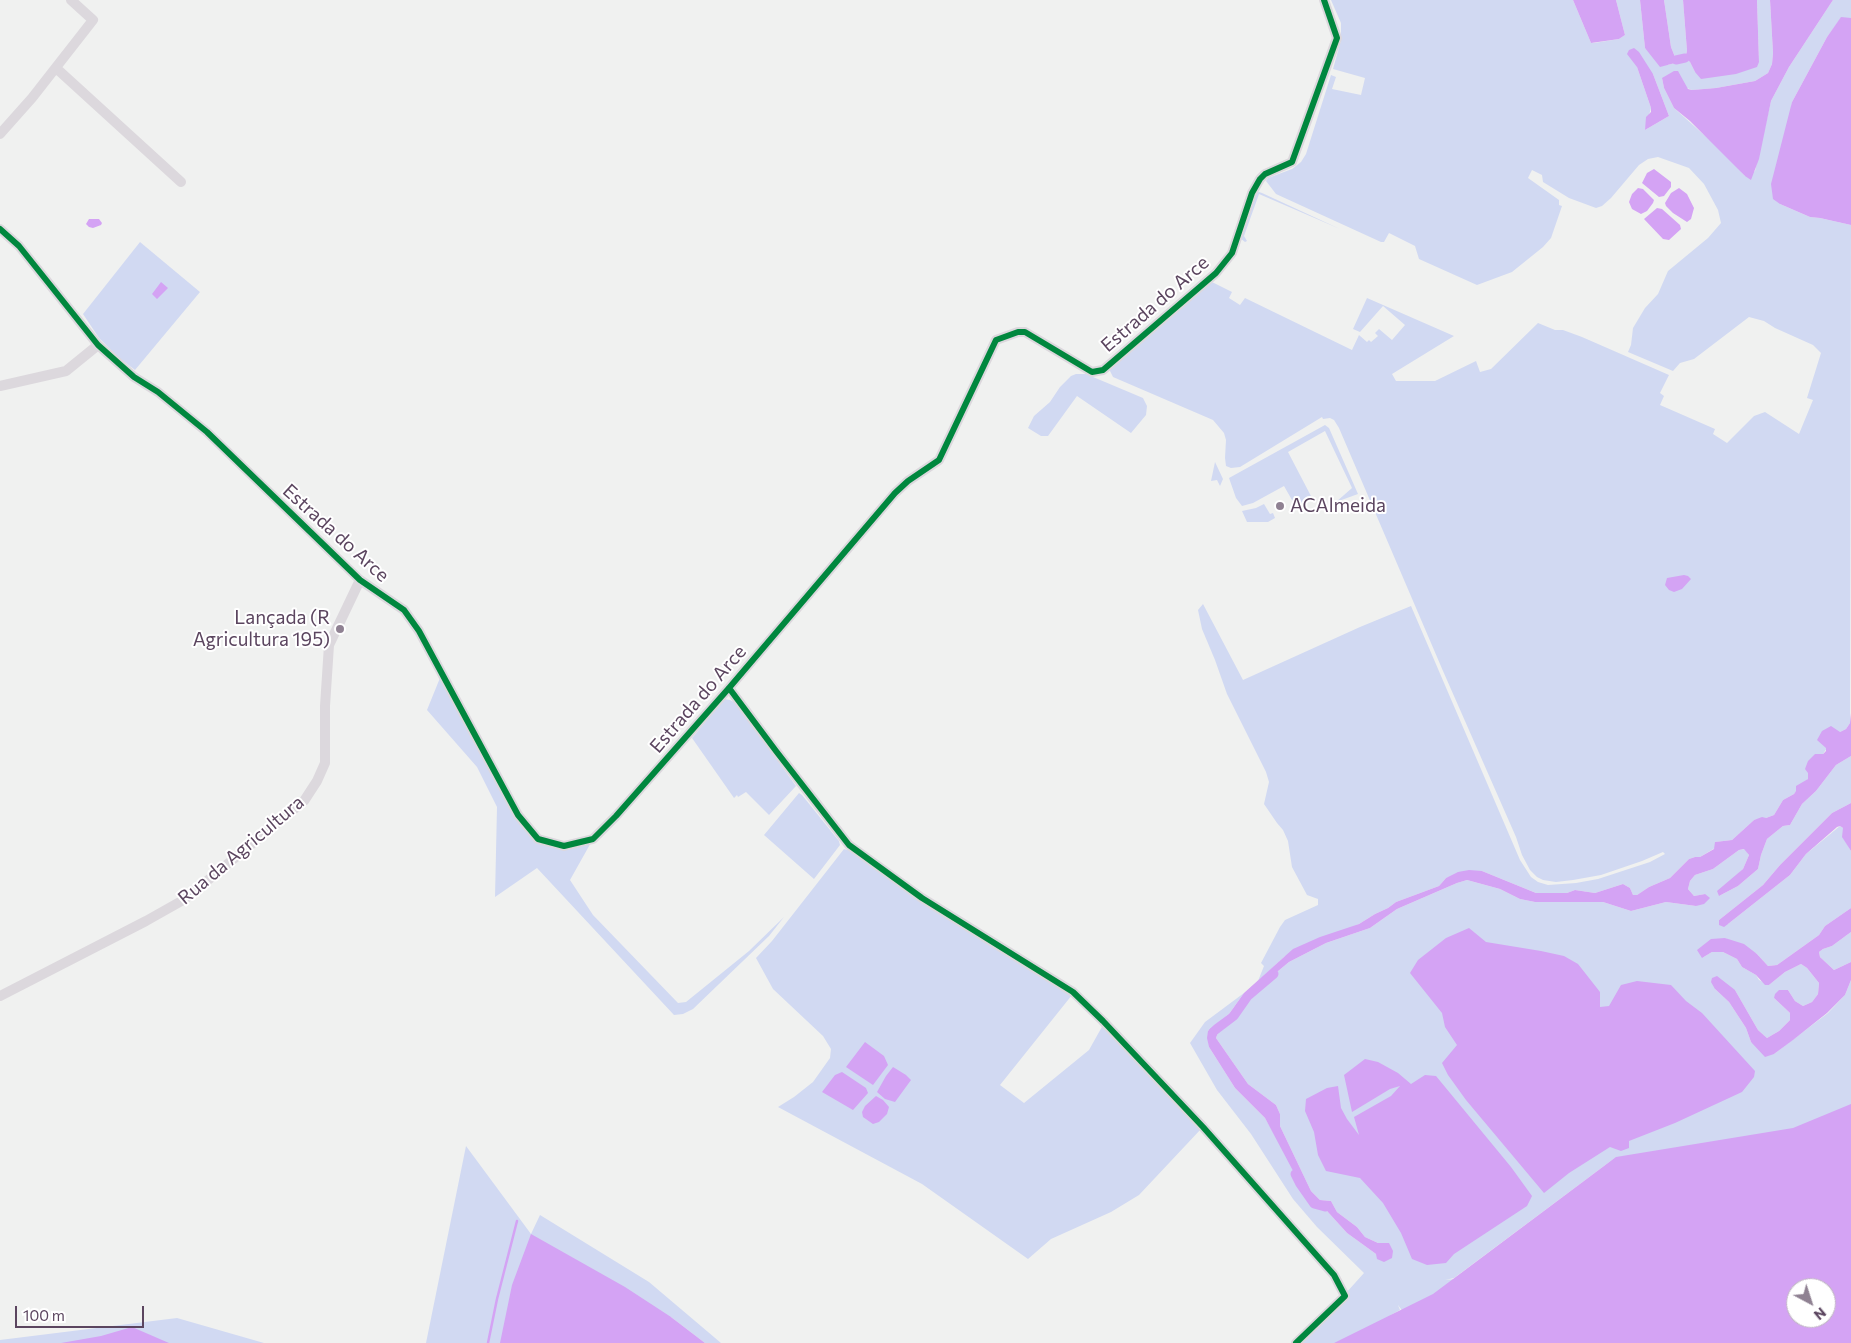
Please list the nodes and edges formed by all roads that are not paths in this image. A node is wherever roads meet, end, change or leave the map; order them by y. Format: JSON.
{"nodes":[{"id":1,"x":71,"y":0,"type":"edge"},
{"id":2,"x":1324,"y":0,"type":"edge"},
{"id":3,"x":56,"y":68,"type":"junction"},
{"id":4,"x":0,"y":134,"type":"edge"},
{"id":5,"x":180,"y":182,"type":"dead end"},
{"id":6,"x":0,"y":229,"type":"edge"},
{"id":7,"x":98,"y":345,"type":"junction"},
{"id":8,"x":0,"y":386,"type":"edge"},
{"id":9,"x":360,"y":580,"type":"junction"},
{"id":10,"x":729,"y":688,"type":"junction"},
{"id":11,"x":0,"y":996,"type":"edge"},
{"id":12,"x":1296,"y":1343,"type":"edge"}],
"edges":[{"from":1,"to":3,"type":"street"},
{"from":2,"to":10,"type":"street","name":"Estrada do Arce"},
{"from":3,"to":4,"type":"street"},
{"from":3,"to":5,"type":"street"},
{"from":6,"to":7,"type":"street","name":"Estrada do Arce"},
{"from":7,"to":8,"type":"street"},
{"from":7,"to":9,"type":"street","name":"Estrada do Arce"},
{"from":9,"to":10,"type":"street","name":"Estrada do Arce"},
{"from":9,"to":11,"type":"street","name":"Rua da Agricultura"},
{"from":10,"to":12,"type":"street"}]}
